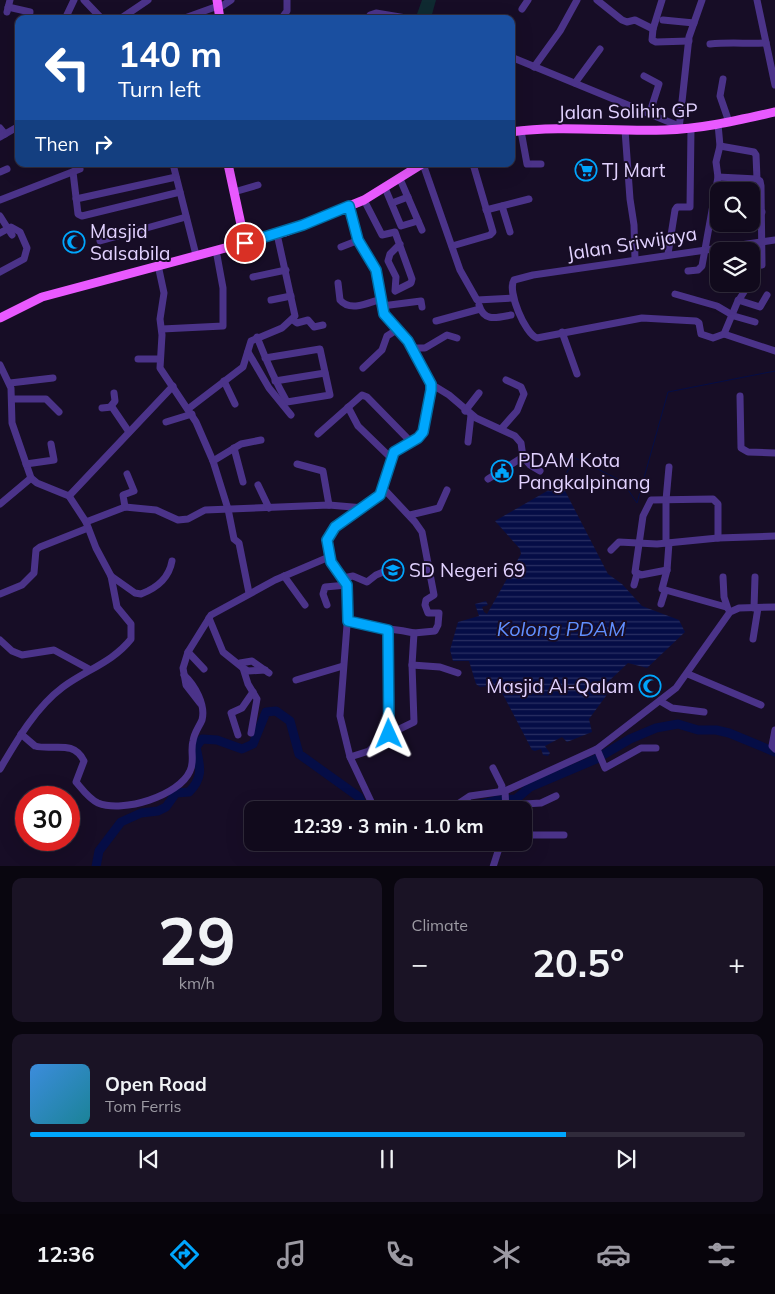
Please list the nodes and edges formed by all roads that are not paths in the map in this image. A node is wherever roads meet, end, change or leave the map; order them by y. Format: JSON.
{"nodes":[{"id":1,"x":74,"y":0,"type":"edge"},
{"id":2,"x":84,"y":0,"type":"edge"},
{"id":3,"x":148,"y":0,"type":"edge"},
{"id":4,"x":231,"y":0,"type":"edge"},
{"id":5,"x":287,"y":0,"type":"edge"},
{"id":6,"x":528,"y":0,"type":"edge"},
{"id":7,"x":577,"y":0,"type":"edge"},
{"id":8,"x":597,"y":0,"type":"edge"},
{"id":9,"x":662,"y":0,"type":"edge"},
{"id":10,"x":702,"y":0,"type":"edge"},
{"id":11,"x":757,"y":0,"type":"edge"},
{"id":12,"x":218,"y":5,"type":"edge"},
{"id":13,"x":9,"y":7,"type":"edge"},
{"id":14,"x":522,"y":9,"type":"dead end"},
{"id":15,"x":30,"y":15,"type":"edge"},
{"id":16,"x":67,"y":15,"type":"edge"},
{"id":17,"x":98,"y":15,"type":"edge"},
{"id":18,"x":126,"y":15,"type":"edge"},
{"id":19,"x":192,"y":15,"type":"edge"},
{"id":20,"x":284,"y":15,"type":"edge"},
{"id":21,"x":370,"y":15,"type":"edge"},
{"id":22,"x":388,"y":15,"type":"edge"},
{"id":23,"x":663,"y":20,"type":"dead end"},
{"id":24,"x":694,"y":23,"type":"junction"},
{"id":25,"x":653,"y":29,"type":"junction"},
{"id":26,"x":689,"y":41,"type":"junction"},
{"id":27,"x":766,"y":42,"type":"junction"},
{"id":28,"x":710,"y":44,"type":"dead end"},
{"id":29,"x":600,"y":49,"type":"dead end"},
{"id":30,"x":515,"y":59,"type":"edge"},
{"id":31,"x":534,"y":67,"type":"junction"},
{"id":32,"x":644,"y":76,"type":"dead end"},
{"id":33,"x":723,"y":79,"type":"dead end"},
{"id":34,"x":575,"y":83,"type":"junction"},
{"id":35,"x":775,"y":85,"type":"edge"},
{"id":36,"x":650,"y":112,"type":"junction"},
{"id":37,"x":775,"y":112,"type":"edge"},
{"id":38,"x":729,"y":122,"type":"junction"},
{"id":39,"x":718,"y":124,"type":"junction"},
{"id":40,"x":15,"y":128,"type":"edge"},
{"id":41,"x":679,"y":128,"type":"junction"},
{"id":42,"x":691,"y":128,"type":"junction"},
{"id":43,"x":624,"y":130,"type":"junction"},
{"id":44,"x":521,"y":131,"type":"junction"},
{"id":45,"x":515,"y":132,"type":"edge"},
{"id":46,"x":2,"y":133,"type":"edge"},
{"id":47,"x":720,"y":146,"type":"junction"},
{"id":48,"x":541,"y":164,"type":"dead end"},
{"id":49,"x":174,"y":167,"type":"edge"},
{"id":50,"x":229,"y":167,"type":"edge"},
{"id":51,"x":418,"y":167,"type":"edge"},
{"id":52,"x":423,"y":167,"type":"edge"},
{"id":53,"x":474,"y":167,"type":"edge"},
{"id":54,"x":176,"y":177,"type":"junction"},
{"id":55,"x":718,"y":177,"type":"junction"},
{"id":56,"x":400,"y":179,"type":"junction"},
{"id":57,"x":756,"y":179,"type":"junction"},
{"id":58,"x":258,"y":185,"type":"dead end"},
{"id":59,"x":385,"y":188,"type":"junction"},
{"id":60,"x":180,"y":192,"type":"junction"},
{"id":61,"x":234,"y":192,"type":"junction"},
{"id":62,"x":408,"y":197,"type":"junction"},
{"id":63,"x":529,"y":199,"type":"dead end"},
{"id":64,"x":0,"y":200,"type":"edge"},
{"id":65,"x":76,"y":200,"type":"junction"},
{"id":66,"x":364,"y":200,"type":"junction"},
{"id":67,"x":392,"y":203,"type":"junction"},
{"id":68,"x":349,"y":206,"type":"junction"},
{"id":69,"x":502,"y":206,"type":"junction"},
{"id":70,"x":486,"y":210,"type":"junction"},
{"id":71,"x":762,"y":212,"type":"joint"},
{"id":72,"x":0,"y":216,"type":"edge"},
{"id":73,"x":186,"y":217,"type":"junction"},
{"id":74,"x":418,"y":221,"type":"junction"},
{"id":75,"x":422,"y":230,"type":"dead end"},
{"id":76,"x":10,"y":232,"type":"junction"},
{"id":77,"x":510,"y":232,"type":"dead end"},
{"id":78,"x":0,"y":233,"type":"edge"},
{"id":79,"x":277,"y":234,"type":"junction"},
{"id":80,"x":358,"y":240,"type":"junction"},
{"id":81,"x":775,"y":240,"type":"edge"},
{"id":82,"x":100,"y":241,"type":"dead end"},
{"id":83,"x":763,"y":241,"type":"junction"},
{"id":84,"x":245,"y":243,"type":"junction"},
{"id":85,"x":400,"y":244,"type":"junction"},
{"id":86,"x":452,"y":246,"type":"junction"},
{"id":87,"x":341,"y":247,"type":"dead end"},
{"id":88,"x":704,"y":248,"type":"junction"},
{"id":89,"x":216,"y":250,"type":"junction"},
{"id":90,"x":668,"y":254,"type":"junction"},
{"id":91,"x":196,"y":255,"type":"junction"},
{"id":92,"x":635,"y":259,"type":"junction"},
{"id":93,"x":158,"y":265,"type":"junction"},
{"id":94,"x":760,"y":265,"type":"edge"},
{"id":95,"x":286,"y":270,"type":"junction"},
{"id":96,"x":688,"y":271,"type":"dead end"},
{"id":97,"x":0,"y":272,"type":"edge"},
{"id":98,"x":253,"y":277,"type":"dead end"},
{"id":99,"x":338,"y":283,"type":"dead end"},
{"id":100,"x":744,"y":292,"type":"edge"},
{"id":101,"x":675,"y":294,"type":"dead end"},
{"id":102,"x":767,"y":295,"type":"dead end"},
{"id":103,"x":291,"y":296,"type":"junction"},
{"id":104,"x":513,"y":298,"type":"junction"},
{"id":105,"x":271,"y":300,"type":"dead end"},
{"id":106,"x":477,"y":300,"type":"junction"},
{"id":107,"x":738,"y":300,"type":"junction"},
{"id":108,"x":382,"y":303,"type":"junction"},
{"id":109,"x":422,"y":307,"type":"dead end"},
{"id":110,"x":480,"y":309,"type":"junction"},
{"id":111,"x":511,"y":315,"type":"dead end"},
{"id":112,"x":732,"y":315,"type":"junction"},
{"id":113,"x":0,"y":318,"type":"edge"},
{"id":114,"x":293,"y":320,"type":"junction"},
{"id":115,"x":436,"y":321,"type":"dead end"},
{"id":116,"x":755,"y":322,"type":"dead end"},
{"id":117,"x":323,"y":325,"type":"dead end"},
{"id":118,"x":162,"y":329,"type":"junction"},
{"id":119,"x":398,"y":329,"type":"junction"},
{"id":120,"x":562,"y":332,"type":"junction"},
{"id":121,"x":724,"y":334,"type":"junction"},
{"id":122,"x":257,"y":337,"type":"junction"},
{"id":123,"x":457,"y":338,"type":"dead end"},
{"id":124,"x":412,"y":348,"type":"junction"},
{"id":125,"x":775,"y":351,"type":"edge"},
{"id":126,"x":248,"y":352,"type":"junction"},
{"id":127,"x":265,"y":358,"type":"junction"},
{"id":128,"x":138,"y":359,"type":"dead end"},
{"id":129,"x":160,"y":359,"type":"junction"},
{"id":130,"x":0,"y":365,"type":"edge"},
{"id":131,"x":363,"y":368,"type":"dead end"},
{"id":132,"x":326,"y":373,"type":"junction"},
{"id":133,"x":577,"y":374,"type":"dead end"},
{"id":134,"x":52,"y":378,"type":"dead end"},
{"id":135,"x":506,"y":380,"type":"dead end"},
{"id":136,"x":224,"y":381,"type":"junction"},
{"id":137,"x":275,"y":381,"type":"junction"},
{"id":138,"x":10,"y":383,"type":"junction"},
{"id":139,"x":431,"y":384,"type":"junction"},
{"id":140,"x":173,"y":386,"type":"junction"},
{"id":141,"x":114,"y":393,"type":"dead end"},
{"id":142,"x":478,"y":393,"type":"dead end"},
{"id":143,"x":740,"y":396,"type":"dead end"},
{"id":144,"x":12,"y":400,"type":"junction"},
{"id":145,"x":235,"y":404,"type":"dead end"},
{"id":146,"x":111,"y":406,"type":"junction"},
{"id":147,"x":348,"y":407,"type":"junction"},
{"id":148,"x":102,"y":408,"type":"dead end"},
{"id":149,"x":190,"y":411,"type":"junction"},
{"id":150,"x":59,"y":412,"type":"dead end"},
{"id":151,"x":468,"y":413,"type":"junction"},
{"id":152,"x":291,"y":415,"type":"dead end"},
{"id":153,"x":166,"y":422,"type":"dead end"},
{"id":154,"x":501,"y":429,"type":"junction"},
{"id":155,"x":129,"y":432,"type":"junction"},
{"id":156,"x":318,"y":434,"type":"dead end"},
{"id":157,"x":261,"y":440,"type":"dead end"},
{"id":158,"x":411,"y":442,"type":"junction"},
{"id":159,"x":468,"y":442,"type":"dead end"},
{"id":160,"x":51,"y":444,"type":"dead end"},
{"id":161,"x":234,"y":448,"type":"junction"},
{"id":162,"x":775,"y":453,"type":"edge"},
{"id":163,"x":523,"y":456,"type":"junction"},
{"id":164,"x":391,"y":458,"type":"junction"},
{"id":165,"x":213,"y":461,"type":"junction"},
{"id":166,"x":26,"y":464,"type":"junction"},
{"id":167,"x":297,"y":464,"type":"dead end"},
{"id":168,"x":669,"y":467,"type":"dead end"},
{"id":169,"x":540,"y":471,"type":"dead end"},
{"id":170,"x":127,"y":474,"type":"dead end"},
{"id":171,"x":31,"y":478,"type":"junction"},
{"id":172,"x":488,"y":479,"type":"dead end"},
{"id":173,"x":243,"y":482,"type":"dead end"},
{"id":174,"x":258,"y":485,"type":"dead end"},
{"id":175,"x":383,"y":488,"type":"junction"},
{"id":176,"x":447,"y":490,"type":"dead end"},
{"id":177,"x":68,"y":496,"type":"junction"},
{"id":178,"x":666,"y":500,"type":"junction"},
{"id":179,"x":0,"y":504,"type":"edge"},
{"id":180,"x":329,"y":505,"type":"junction"},
{"id":181,"x":125,"y":507,"type":"junction"},
{"id":182,"x":269,"y":508,"type":"junction"},
{"id":183,"x":364,"y":508,"type":"junction"},
{"id":184,"x":228,"y":509,"type":"junction"},
{"id":185,"x":410,"y":516,"type":"junction"},
{"id":186,"x":87,"y":525,"type":"junction"},
{"id":187,"x":775,"y":536,"type":"edge"},
{"id":188,"x":718,"y":538,"type":"junction"},
{"id":189,"x":638,"y":543,"type":"junction"},
{"id":190,"x":668,"y":543,"type":"junction"},
{"id":191,"x":611,"y":550,"type":"dead end"},
{"id":192,"x":329,"y":557,"type":"junction"},
{"id":193,"x":172,"y":561,"type":"dead end"},
{"id":194,"x":388,"y":570,"type":"dead end"},
{"id":195,"x":667,"y":570,"type":"junction"},
{"id":196,"x":637,"y":574,"type":"junction"},
{"id":197,"x":111,"y":576,"type":"junction"},
{"id":198,"x":284,"y":576,"type":"junction"},
{"id":199,"x":723,"y":576,"type":"dead end"},
{"id":200,"x":755,"y":577,"type":"dead end"},
{"id":201,"x":345,"y":582,"type":"junction"},
{"id":202,"x":634,"y":584,"type":"dead end"},
{"id":203,"x":665,"y":591,"type":"junction"},
{"id":204,"x":249,"y":593,"type":"junction"},
{"id":205,"x":0,"y":594,"type":"edge"},
{"id":206,"x":775,"y":602,"type":"edge"},
{"id":207,"x":661,"y":604,"type":"dead end"},
{"id":208,"x":306,"y":605,"type":"dead end"},
{"id":209,"x":327,"y":605,"type":"dead end"},
{"id":210,"x":756,"y":608,"type":"junction"},
{"id":211,"x":775,"y":608,"type":"edge"},
{"id":212,"x":728,"y":609,"type":"junction"},
{"id":213,"x":209,"y":618,"type":"junction"},
{"id":214,"x":348,"y":621,"type":"junction"},
{"id":215,"x":388,"y":630,"type":"junction"},
{"id":216,"x":414,"y":633,"type":"junction"},
{"id":217,"x":753,"y":639,"type":"dead end"},
{"id":218,"x":0,"y":640,"type":"edge"},
{"id":219,"x":188,"y":652,"type":"junction"},
{"id":220,"x":242,"y":665,"type":"junction"},
{"id":221,"x":412,"y":665,"type":"junction"},
{"id":222,"x":343,"y":666,"type":"junction"},
{"id":223,"x":89,"y":669,"type":"junction"},
{"id":224,"x":204,"y":669,"type":"dead end"},
{"id":225,"x":267,"y":672,"type":"dead end"},
{"id":226,"x":458,"y":673,"type":"dead end"},
{"id":227,"x":688,"y":674,"type":"junction"},
{"id":228,"x":296,"y":680,"type":"dead end"},
{"id":229,"x":253,"y":692,"type":"junction"},
{"id":230,"x":660,"y":701,"type":"junction"},
{"id":231,"x":761,"y":705,"type":"dead end"},
{"id":232,"x":704,"y":712,"type":"dead end"},
{"id":233,"x":775,"y":730,"type":"edge"},
{"id":234,"x":251,"y":733,"type":"dead end"},
{"id":235,"x":21,"y":734,"type":"junction"},
{"id":236,"x":389,"y":734,"type":"junction"},
{"id":237,"x":238,"y":735,"type":"dead end"},
{"id":238,"x":656,"y":748,"type":"dead end"},
{"id":239,"x":775,"y":749,"type":"edge"},
{"id":240,"x":598,"y":751,"type":"junction"},
{"id":241,"x":350,"y":757,"type":"junction"},
{"id":242,"x":493,"y":768,"type":"dead end"},
{"id":243,"x":0,"y":769,"type":"edge"},
{"id":244,"x":556,"y":796,"type":"dead end"},
{"id":245,"x":505,"y":800,"type":"edge"},
{"id":246,"x":371,"y":801,"type":"edge"},
{"id":247,"x":464,"y":801,"type":"edge"},
{"id":248,"x":564,"y":835,"type":"dead end"},
{"id":249,"x":532,"y":836,"type":"edge"},
{"id":250,"x":498,"y":851,"type":"edge"},
{"id":251,"x":493,"y":866,"type":"edge"}],
"edges":[{"from":1,"to":16,"type":"street"},
{"from":2,"to":17,"type":"street"},
{"from":3,"to":18,"type":"street"},
{"from":4,"to":12,"type":"street"},
{"from":5,"to":20,"type":"street"},
{"from":6,"to":14,"type":"street"},
{"from":7,"to":31,"type":"street"},
{"from":8,"to":25,"type":"street"},
{"from":9,"to":25,"type":"street"},
{"from":10,"to":24,"type":"street"},
{"from":11,"to":27,"type":"street"},
{"from":12,"to":19,"type":"street"},
{"from":13,"to":15,"type":"street"},
{"from":21,"to":22,"type":"street"},
{"from":23,"to":24,"type":"street"},
{"from":24,"to":26,"type":"street"},
{"from":25,"to":26,"type":"street"},
{"from":26,"to":41,"type":"street"},
{"from":27,"to":28,"type":"street"},
{"from":27,"to":35,"type":"street"},
{"from":29,"to":34,"type":"street"},
{"from":30,"to":31,"type":"street"},
{"from":31,"to":34,"type":"street"},
{"from":32,"to":36,"type":"street"},
{"from":33,"to":38,"type":"street"},
{"from":34,"to":36,"type":"street"},
{"from":36,"to":41,"type":"street"},
{"from":37,"to":38,"type":"main road","name":"Jalan Solihin GP"},
{"from":38,"to":39,"type":"main road","name":"Jalan Solihin GP"},
{"from":39,"to":42,"type":"main road","name":"Jalan Solihin GP"},
{"from":39,"to":47,"type":"street"},
{"from":40,"to":46,"type":"street"},
{"from":41,"to":42,"type":"main road","name":"Jalan Solihin GP"},
{"from":41,"to":43,"type":"main road","name":"Jalan Solihin GP"},
{"from":42,"to":90,"type":"street"},
{"from":43,"to":44,"type":"main road","name":"Jalan Solihin GP"},
{"from":43,"to":92,"type":"street"},
{"from":44,"to":45,"type":"main road","name":"Jalan Solihin GP"},
{"from":44,"to":48,"type":"street"},
{"from":47,"to":55,"type":"street"},
{"from":47,"to":57,"type":"street"},
{"from":49,"to":54,"type":"street"},
{"from":50,"to":61,"type":"main road"},
{"from":51,"to":56,"type":"main road"},
{"from":52,"to":86,"type":"street"},
{"from":53,"to":70,"type":"street"},
{"from":54,"to":60,"type":"street"},
{"from":54,"to":65,"type":"street"},
{"from":55,"to":57,"type":"street"},
{"from":55,"to":88,"type":"street"},
{"from":56,"to":59,"type":"main road"},
{"from":56,"to":62,"type":"street"},
{"from":57,"to":71,"type":"street"},
{"from":58,"to":61,"type":"street"},
{"from":59,"to":66,"type":"main road"},
{"from":59,"to":67,"type":"street"},
{"from":60,"to":65,"type":"street"},
{"from":60,"to":73,"type":"street"},
{"from":61,"to":84,"type":"main road"},
{"from":62,"to":67,"type":"street"},
{"from":62,"to":74,"type":"street"},
{"from":63,"to":69,"type":"street"},
{"from":64,"to":65,"type":"street"},
{"from":66,"to":68,"type":"main road"},
{"from":66,"to":85,"type":"street"},
{"from":67,"to":74,"type":"street"},
{"from":68,"to":79,"type":"main road"},
{"from":68,"to":80,"type":"street"},
{"from":69,"to":70,"type":"street"},
{"from":69,"to":77,"type":"street"},
{"from":70,"to":86,"type":"street"},
{"from":71,"to":83,"type":"street"},
{"from":72,"to":76,"type":"street"},
{"from":73,"to":82,"type":"street"},
{"from":73,"to":91,"type":"street"},
{"from":74,"to":75,"type":"street"},
{"from":76,"to":78,"type":"street"},
{"from":76,"to":97,"type":"street"},
{"from":79,"to":84,"type":"main road"},
{"from":79,"to":95,"type":"street"},
{"from":80,"to":87,"type":"street"},
{"from":80,"to":108,"type":"street"},
{"from":81,"to":83,"type":"street","name":"Jalan Sriwijaya"},
{"from":83,"to":88,"type":"street","name":"Jalan Sriwijaya"},
{"from":83,"to":94,"type":"street"},
{"from":84,"to":89,"type":"main road"},
{"from":85,"to":85,"type":"street"},
{"from":86,"to":106,"type":"street"},
{"from":88,"to":90,"type":"street","name":"Jalan Sriwijaya"},
{"from":88,"to":96,"type":"street"},
{"from":89,"to":91,"type":"main road"},
{"from":89,"to":118,"type":"street"},
{"from":90,"to":92,"type":"street","name":"Jalan Sriwijaya"},
{"from":91,"to":93,"type":"main road"},
{"from":92,"to":104,"type":"street","name":"Jalan Sriwijaya"},
{"from":93,"to":113,"type":"main road"},
{"from":93,"to":118,"type":"street"},
{"from":95,"to":98,"type":"street"},
{"from":95,"to":103,"type":"street"},
{"from":99,"to":108,"type":"street"},
{"from":100,"to":107,"type":"street"},
{"from":101,"to":112,"type":"street"},
{"from":102,"to":107,"type":"street"},
{"from":103,"to":105,"type":"street"},
{"from":103,"to":114,"type":"street"},
{"from":104,"to":106,"type":"street"},
{"from":104,"to":120,"type":"street"},
{"from":106,"to":110,"type":"street"},
{"from":107,"to":112,"type":"street"},
{"from":108,"to":109,"type":"street"},
{"from":108,"to":119,"type":"street"},
{"from":110,"to":111,"type":"street"},
{"from":110,"to":115,"type":"street"},
{"from":112,"to":116,"type":"street"},
{"from":112,"to":121,"type":"street"},
{"from":114,"to":117,"type":"street"},
{"from":114,"to":122,"type":"street"},
{"from":118,"to":129,"type":"street"},
{"from":119,"to":124,"type":"street"},
{"from":119,"to":131,"type":"street"},
{"from":120,"to":121,"type":"street"},
{"from":120,"to":133,"type":"street"},
{"from":121,"to":125,"type":"street"},
{"from":122,"to":126,"type":"street"},
{"from":122,"to":127,"type":"street"},
{"from":123,"to":124,"type":"street"},
{"from":124,"to":139,"type":"street"},
{"from":126,"to":136,"type":"street"},
{"from":126,"to":152,"type":"street"},
{"from":127,"to":132,"type":"street"},
{"from":127,"to":137,"type":"street"},
{"from":128,"to":129,"type":"street"},
{"from":129,"to":140,"type":"street"},
{"from":130,"to":138,"type":"street"},
{"from":132,"to":137,"type":"street"},
{"from":132,"to":137,"type":"street"},
{"from":134,"to":138,"type":"street"},
{"from":135,"to":154,"type":"street"},
{"from":136,"to":145,"type":"street"},
{"from":136,"to":149,"type":"street"},
{"from":138,"to":144,"type":"street"},
{"from":139,"to":151,"type":"street"},
{"from":139,"to":158,"type":"street"},
{"from":140,"to":149,"type":"street"},
{"from":140,"to":155,"type":"street"},
{"from":141,"to":146,"type":"street"},
{"from":142,"to":151,"type":"street"},
{"from":143,"to":162,"type":"street"},
{"from":144,"to":150,"type":"street"},
{"from":144,"to":166,"type":"street"},
{"from":146,"to":148,"type":"street"},
{"from":146,"to":155,"type":"street"},
{"from":147,"to":156,"type":"street"},
{"from":147,"to":158,"type":"street"},
{"from":147,"to":164,"type":"street"},
{"from":149,"to":153,"type":"street"},
{"from":149,"to":165,"type":"street"},
{"from":151,"to":154,"type":"street"},
{"from":151,"to":159,"type":"street"},
{"from":154,"to":163,"type":"street"},
{"from":155,"to":177,"type":"street"},
{"from":157,"to":161,"type":"street"},
{"from":158,"to":164,"type":"street"},
{"from":160,"to":166,"type":"street"},
{"from":161,"to":165,"type":"street"},
{"from":161,"to":173,"type":"street"},
{"from":163,"to":169,"type":"street"},
{"from":163,"to":172,"type":"street"},
{"from":164,"to":175,"type":"street"},
{"from":165,"to":184,"type":"street"},
{"from":166,"to":171,"type":"street"},
{"from":167,"to":180,"type":"street"},
{"from":168,"to":178,"type":"street"},
{"from":170,"to":181,"type":"street"},
{"from":171,"to":177,"type":"street"},
{"from":171,"to":179,"type":"street"},
{"from":174,"to":182,"type":"street"},
{"from":175,"to":183,"type":"street"},
{"from":175,"to":185,"type":"street"},
{"from":176,"to":185,"type":"street"},
{"from":177,"to":186,"type":"street"},
{"from":178,"to":188,"type":"street"},
{"from":178,"to":189,"type":"street"},
{"from":178,"to":190,"type":"street"},
{"from":180,"to":182,"type":"street"},
{"from":180,"to":183,"type":"street"},
{"from":181,"to":184,"type":"street"},
{"from":181,"to":186,"type":"street"},
{"from":182,"to":184,"type":"street"},
{"from":183,"to":192,"type":"street"},
{"from":184,"to":204,"type":"street"},
{"from":185,"to":216,"type":"street"},
{"from":186,"to":197,"type":"street"},
{"from":186,"to":205,"type":"street"},
{"from":187,"to":188,"type":"street"},
{"from":188,"to":190,"type":"street"},
{"from":189,"to":190,"type":"street"},
{"from":189,"to":191,"type":"street"},
{"from":189,"to":196,"type":"street"},
{"from":190,"to":195,"type":"street"},
{"from":192,"to":198,"type":"street"},
{"from":192,"to":201,"type":"street"},
{"from":193,"to":197,"type":"street"},
{"from":194,"to":201,"type":"street"},
{"from":195,"to":196,"type":"street"},
{"from":195,"to":203,"type":"street"},
{"from":196,"to":202,"type":"street"},
{"from":197,"to":223,"type":"street"},
{"from":198,"to":204,"type":"street"},
{"from":198,"to":208,"type":"street"},
{"from":199,"to":212,"type":"street"},
{"from":200,"to":210,"type":"street"},
{"from":201,"to":209,"type":"street"},
{"from":201,"to":214,"type":"street"},
{"from":203,"to":207,"type":"street"},
{"from":203,"to":212,"type":"street"},
{"from":204,"to":213,"type":"street"},
{"from":206,"to":211,"type":"street"},
{"from":210,"to":211,"type":"street"},
{"from":210,"to":212,"type":"street"},
{"from":210,"to":217,"type":"street"},
{"from":212,"to":227,"type":"street"},
{"from":213,"to":219,"type":"street"},
{"from":213,"to":220,"type":"street"},
{"from":214,"to":215,"type":"street"},
{"from":214,"to":222,"type":"street"},
{"from":215,"to":216,"type":"street"},
{"from":215,"to":236,"type":"street"},
{"from":216,"to":221,"type":"street"},
{"from":218,"to":223,"type":"street"},
{"from":219,"to":224,"type":"street"},
{"from":219,"to":235,"type":"street"},
{"from":220,"to":225,"type":"street"},
{"from":220,"to":229,"type":"street"},
{"from":221,"to":226,"type":"street"},
{"from":221,"to":236,"type":"street"},
{"from":222,"to":228,"type":"street"},
{"from":222,"to":241,"type":"street"},
{"from":223,"to":235,"type":"street"},
{"from":227,"to":230,"type":"street"},
{"from":227,"to":231,"type":"street"},
{"from":229,"to":234,"type":"street"},
{"from":229,"to":237,"type":"street"},
{"from":230,"to":232,"type":"street"},
{"from":230,"to":240,"type":"street"},
{"from":233,"to":239,"type":"street"},
{"from":235,"to":243,"type":"street"},
{"from":236,"to":241,"type":"street"},
{"from":238,"to":240,"type":"street"},
{"from":240,"to":245,"type":"street"},
{"from":241,"to":246,"type":"street"},
{"from":242,"to":245,"type":"street"},
{"from":244,"to":245,"type":"street"},
{"from":245,"to":247,"type":"street"},
{"from":248,"to":249,"type":"street"},
{"from":250,"to":251,"type":"street"}]}
